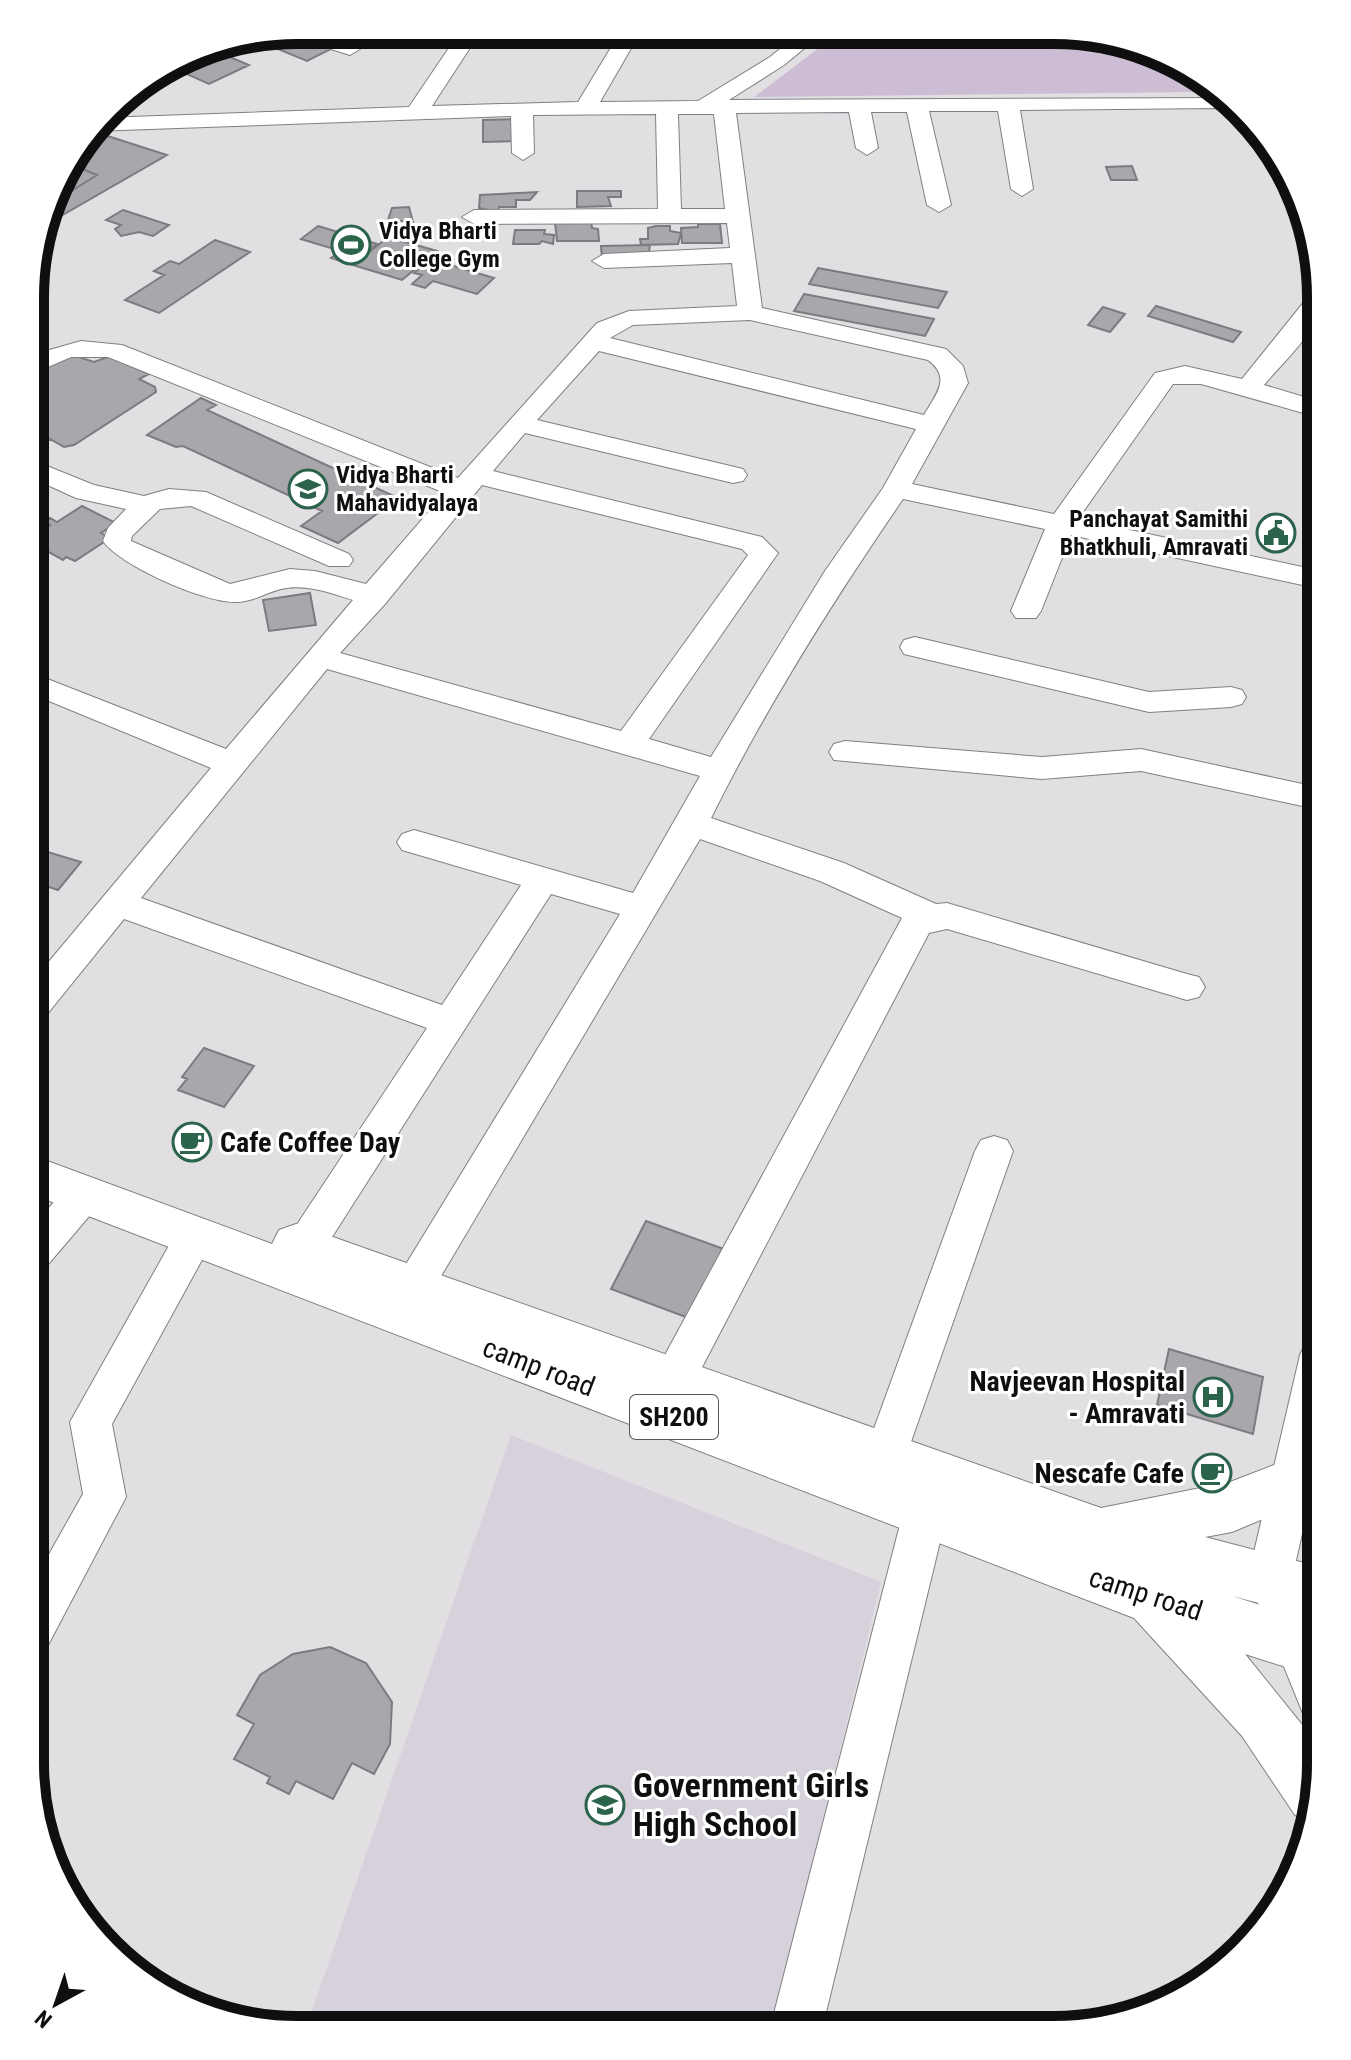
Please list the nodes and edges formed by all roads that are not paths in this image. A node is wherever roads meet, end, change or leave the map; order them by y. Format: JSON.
{"nodes":[{"id":1,"x":798,"y":44,"type":"edge"},
{"id":2,"x":336,"y":45,"type":"edge"},
{"id":3,"x":462,"y":45,"type":"edge"},
{"id":4,"x":623,"y":45,"type":"edge"},
{"id":5,"x":350,"y":49,"type":"dead end"},
{"id":6,"x":1215,"y":102,"type":"edge"},
{"id":7,"x":714,"y":105,"type":"junction"},
{"id":8,"x":859,"y":106,"type":"junction"},
{"id":9,"x":917,"y":106,"type":"junction"},
{"id":10,"x":1008,"y":106,"type":"junction"},
{"id":11,"x":667,"y":107,"type":"junction"},
{"id":12,"x":585,"y":108,"type":"junction"},
{"id":13,"x":522,"y":109,"type":"junction"},
{"id":14,"x":416,"y":113,"type":"junction"},
{"id":15,"x":113,"y":124,"type":"edge"},
{"id":16,"x":867,"y":148,"type":"dead end"},
{"id":17,"x":523,"y":153,"type":"dead end"},
{"id":18,"x":1022,"y":189,"type":"dead end"},
{"id":19,"x":939,"y":205,"type":"dead end"},
{"id":20,"x":670,"y":216,"type":"junction"},
{"id":21,"x":738,"y":216,"type":"junction"},
{"id":22,"x":474,"y":217,"type":"dead end"},
{"id":23,"x":742,"y":255,"type":"junction"},
{"id":24,"x":604,"y":261,"type":"dead end"},
{"id":25,"x":750,"y":313,"type":"junction"},
{"id":26,"x":1307,"y":315,"type":"edge"},
{"id":27,"x":594,"y":342,"type":"junction"},
{"id":28,"x":44,"y":358,"type":"edge"},
{"id":29,"x":1247,"y":390,"type":"junction"},
{"id":30,"x":1307,"y":406,"type":"edge"},
{"id":31,"x":519,"y":424,"type":"junction"},
{"id":32,"x":932,"y":425,"type":"junction"},
{"id":33,"x":44,"y":474,"type":"edge"},
{"id":34,"x":733,"y":475,"type":"dead end"},
{"id":35,"x":469,"y":482,"type":"junction"},
{"id":36,"x":896,"y":489,"type":"junction"},
{"id":37,"x":144,"y":504,"type":"junction"},
{"id":38,"x":1061,"y":524,"type":"junction"},
{"id":39,"x":339,"y":560,"type":"dead end"},
{"id":40,"x":1307,"y":577,"type":"edge"},
{"id":41,"x":375,"y":597,"type":"junction"},
{"id":42,"x":1026,"y":611,"type":"dead end"},
{"id":43,"x":915,"y":647,"type":"dead end"},
{"id":44,"x":320,"y":657,"type":"junction"},
{"id":45,"x":44,"y":688,"type":"edge"},
{"id":46,"x":1231,"y":697,"type":"dead end"},
{"id":47,"x":1149,"y":702,"type":"junction"},
{"id":48,"x":628,"y":745,"type":"junction"},
{"id":49,"x":845,"y":752,"type":"dead end"},
{"id":50,"x":1141,"y":760,"type":"junction"},
{"id":51,"x":230,"y":763,"type":"junction"},
{"id":52,"x":719,"y":770,"type":"junction"},
{"id":53,"x":1307,"y":796,"type":"edge"},
{"id":54,"x":692,"y":824,"type":"junction"},
{"id":55,"x":414,"y":842,"type":"dead end"},
{"id":56,"x":542,"y":881,"type":"junction"},
{"id":57,"x":117,"y":903,"type":"junction"},
{"id":58,"x":641,"y":908,"type":"junction"},
{"id":59,"x":933,"y":917,"type":"junction"},
{"id":60,"x":1187,"y":987,"type":"dead end"},
{"id":61,"x":44,"y":992,"type":"edge"},
{"id":62,"x":450,"y":1022,"type":"junction"},
{"id":63,"x":994,"y":1151,"type":"dead end"},
{"id":64,"x":44,"y":1152,"type":"edge"},
{"id":65,"x":44,"y":1180,"type":"edge"},
{"id":66,"x":83,"y":1196,"type":"junction"},
{"id":67,"x":194,"y":1238,"type":"junction"},
{"id":68,"x":44,"y":1241,"type":"edge"},
{"id":69,"x":304,"y":1247,"type":"junction"},
{"id":70,"x":414,"y":1286,"type":"junction"},
{"id":71,"x":674,"y":1379,"type":"junction"},
{"id":72,"x":1306,"y":1420,"type":"edge"},
{"id":73,"x":885,"y":1456,"type":"junction"},
{"id":74,"x":1292,"y":1482,"type":"junction"},
{"id":75,"x":925,"y":1513,"type":"junction"},
{"id":76,"x":1098,"y":1532,"type":"junction"},
{"id":77,"x":1270,"y":1578,"type":"junction"},
{"id":78,"x":1306,"y":1589,"type":"edge"},
{"id":79,"x":1151,"y":1597,"type":"junction"},
{"id":80,"x":44,"y":1607,"type":"edge"},
{"id":81,"x":1306,"y":1641,"type":"edge"},
{"id":82,"x":1306,"y":1645,"type":"edge"},
{"id":83,"x":1306,"y":1776,"type":"edge"},
{"id":84,"x":799,"y":2016,"type":"edge"}],
"edges":[{"from":1,"to":7,"type":"street"},
{"from":2,"to":5,"type":"street"},
{"from":3,"to":14,"type":"street"},
{"from":4,"to":12,"type":"street"},
{"from":6,"to":10,"type":"street"},
{"from":7,"to":8,"type":"street"},
{"from":7,"to":11,"type":"street"},
{"from":7,"to":21,"type":"street"},
{"from":8,"to":9,"type":"street"},
{"from":8,"to":16,"type":"street"},
{"from":9,"to":10,"type":"street"},
{"from":9,"to":19,"type":"street"},
{"from":10,"to":18,"type":"street"},
{"from":11,"to":12,"type":"street"},
{"from":11,"to":20,"type":"street"},
{"from":12,"to":13,"type":"street"},
{"from":13,"to":14,"type":"street"},
{"from":13,"to":17,"type":"street"},
{"from":14,"to":15,"type":"street"},
{"from":20,"to":21,"type":"street"},
{"from":20,"to":22,"type":"street"},
{"from":21,"to":23,"type":"street"},
{"from":23,"to":24,"type":"street"},
{"from":23,"to":25,"type":"street"},
{"from":25,"to":27,"type":"street"},
{"from":25,"to":32,"type":"street"},
{"from":26,"to":29,"type":"street"},
{"from":27,"to":31,"type":"street"},
{"from":27,"to":32,"type":"street"},
{"from":28,"to":35,"type":"street"},
{"from":29,"to":30,"type":"street"},
{"from":29,"to":38,"type":"street"},
{"from":31,"to":34,"type":"street"},
{"from":31,"to":35,"type":"street"},
{"from":32,"to":36,"type":"street"},
{"from":33,"to":37,"type":"street"},
{"from":35,"to":41,"type":"street"},
{"from":35,"to":48,"type":"street"},
{"from":36,"to":38,"type":"street"},
{"from":36,"to":52,"type":"street"},
{"from":37,"to":39,"type":"street"},
{"from":37,"to":41,"type":"street"},
{"from":38,"to":40,"type":"street"},
{"from":38,"to":42,"type":"street"},
{"from":41,"to":44,"type":"street"},
{"from":43,"to":47,"type":"street"},
{"from":44,"to":48,"type":"street"},
{"from":44,"to":51,"type":"street"},
{"from":45,"to":51,"type":"street"},
{"from":46,"to":47,"type":"street"},
{"from":47,"to":50,"type":"street"},
{"from":48,"to":52,"type":"street"},
{"from":49,"to":50,"type":"street"},
{"from":50,"to":53,"type":"street"},
{"from":51,"to":57,"type":"street"},
{"from":52,"to":54,"type":"street"},
{"from":54,"to":58,"type":"street"},
{"from":54,"to":59,"type":"street"},
{"from":55,"to":56,"type":"street"},
{"from":56,"to":58,"type":"street"},
{"from":56,"to":62,"type":"street"},
{"from":57,"to":61,"type":"street"},
{"from":57,"to":62,"type":"street"},
{"from":58,"to":70,"type":"street"},
{"from":59,"to":60,"type":"street"},
{"from":59,"to":71,"type":"street"},
{"from":62,"to":69,"type":"street"},
{"from":63,"to":73,"type":"street"},
{"from":64,"to":69,"type":"main road","name":"camp road","number":"SH200"},
{"from":65,"to":66,"type":"main road","name":"camp road","number":"SH200"},
{"from":66,"to":67,"type":"main road","name":"camp road","number":"SH200"},
{"from":66,"to":68,"type":"street"},
{"from":67,"to":75,"type":"main road","name":"camp road","number":"SH200"},
{"from":67,"to":80,"type":"street"},
{"from":69,"to":70,"type":"main road","name":"camp road","number":"SH200"},
{"from":70,"to":71,"type":"main road","name":"camp road","number":"SH200"},
{"from":71,"to":73,"type":"main road","name":"camp road","number":"SH200"},
{"from":72,"to":74,"type":"street"},
{"from":73,"to":76,"type":"main road","name":"camp road","number":"SH200"},
{"from":74,"to":76,"type":"main road"},
{"from":74,"to":77,"type":"street"},
{"from":75,"to":79,"type":"main road","name":"camp road","number":"SH200"},
{"from":75,"to":84,"type":"street"},
{"from":76,"to":77,"type":"main road","name":"camp road","number":"SH200"},
{"from":77,"to":78,"type":"main road","name":"camp road","number":"SH200"},
{"from":77,"to":81,"type":"street"},
{"from":79,"to":82,"type":"main road","name":"camp road","number":"SH200"},
{"from":79,"to":83,"type":"main road"}]}
